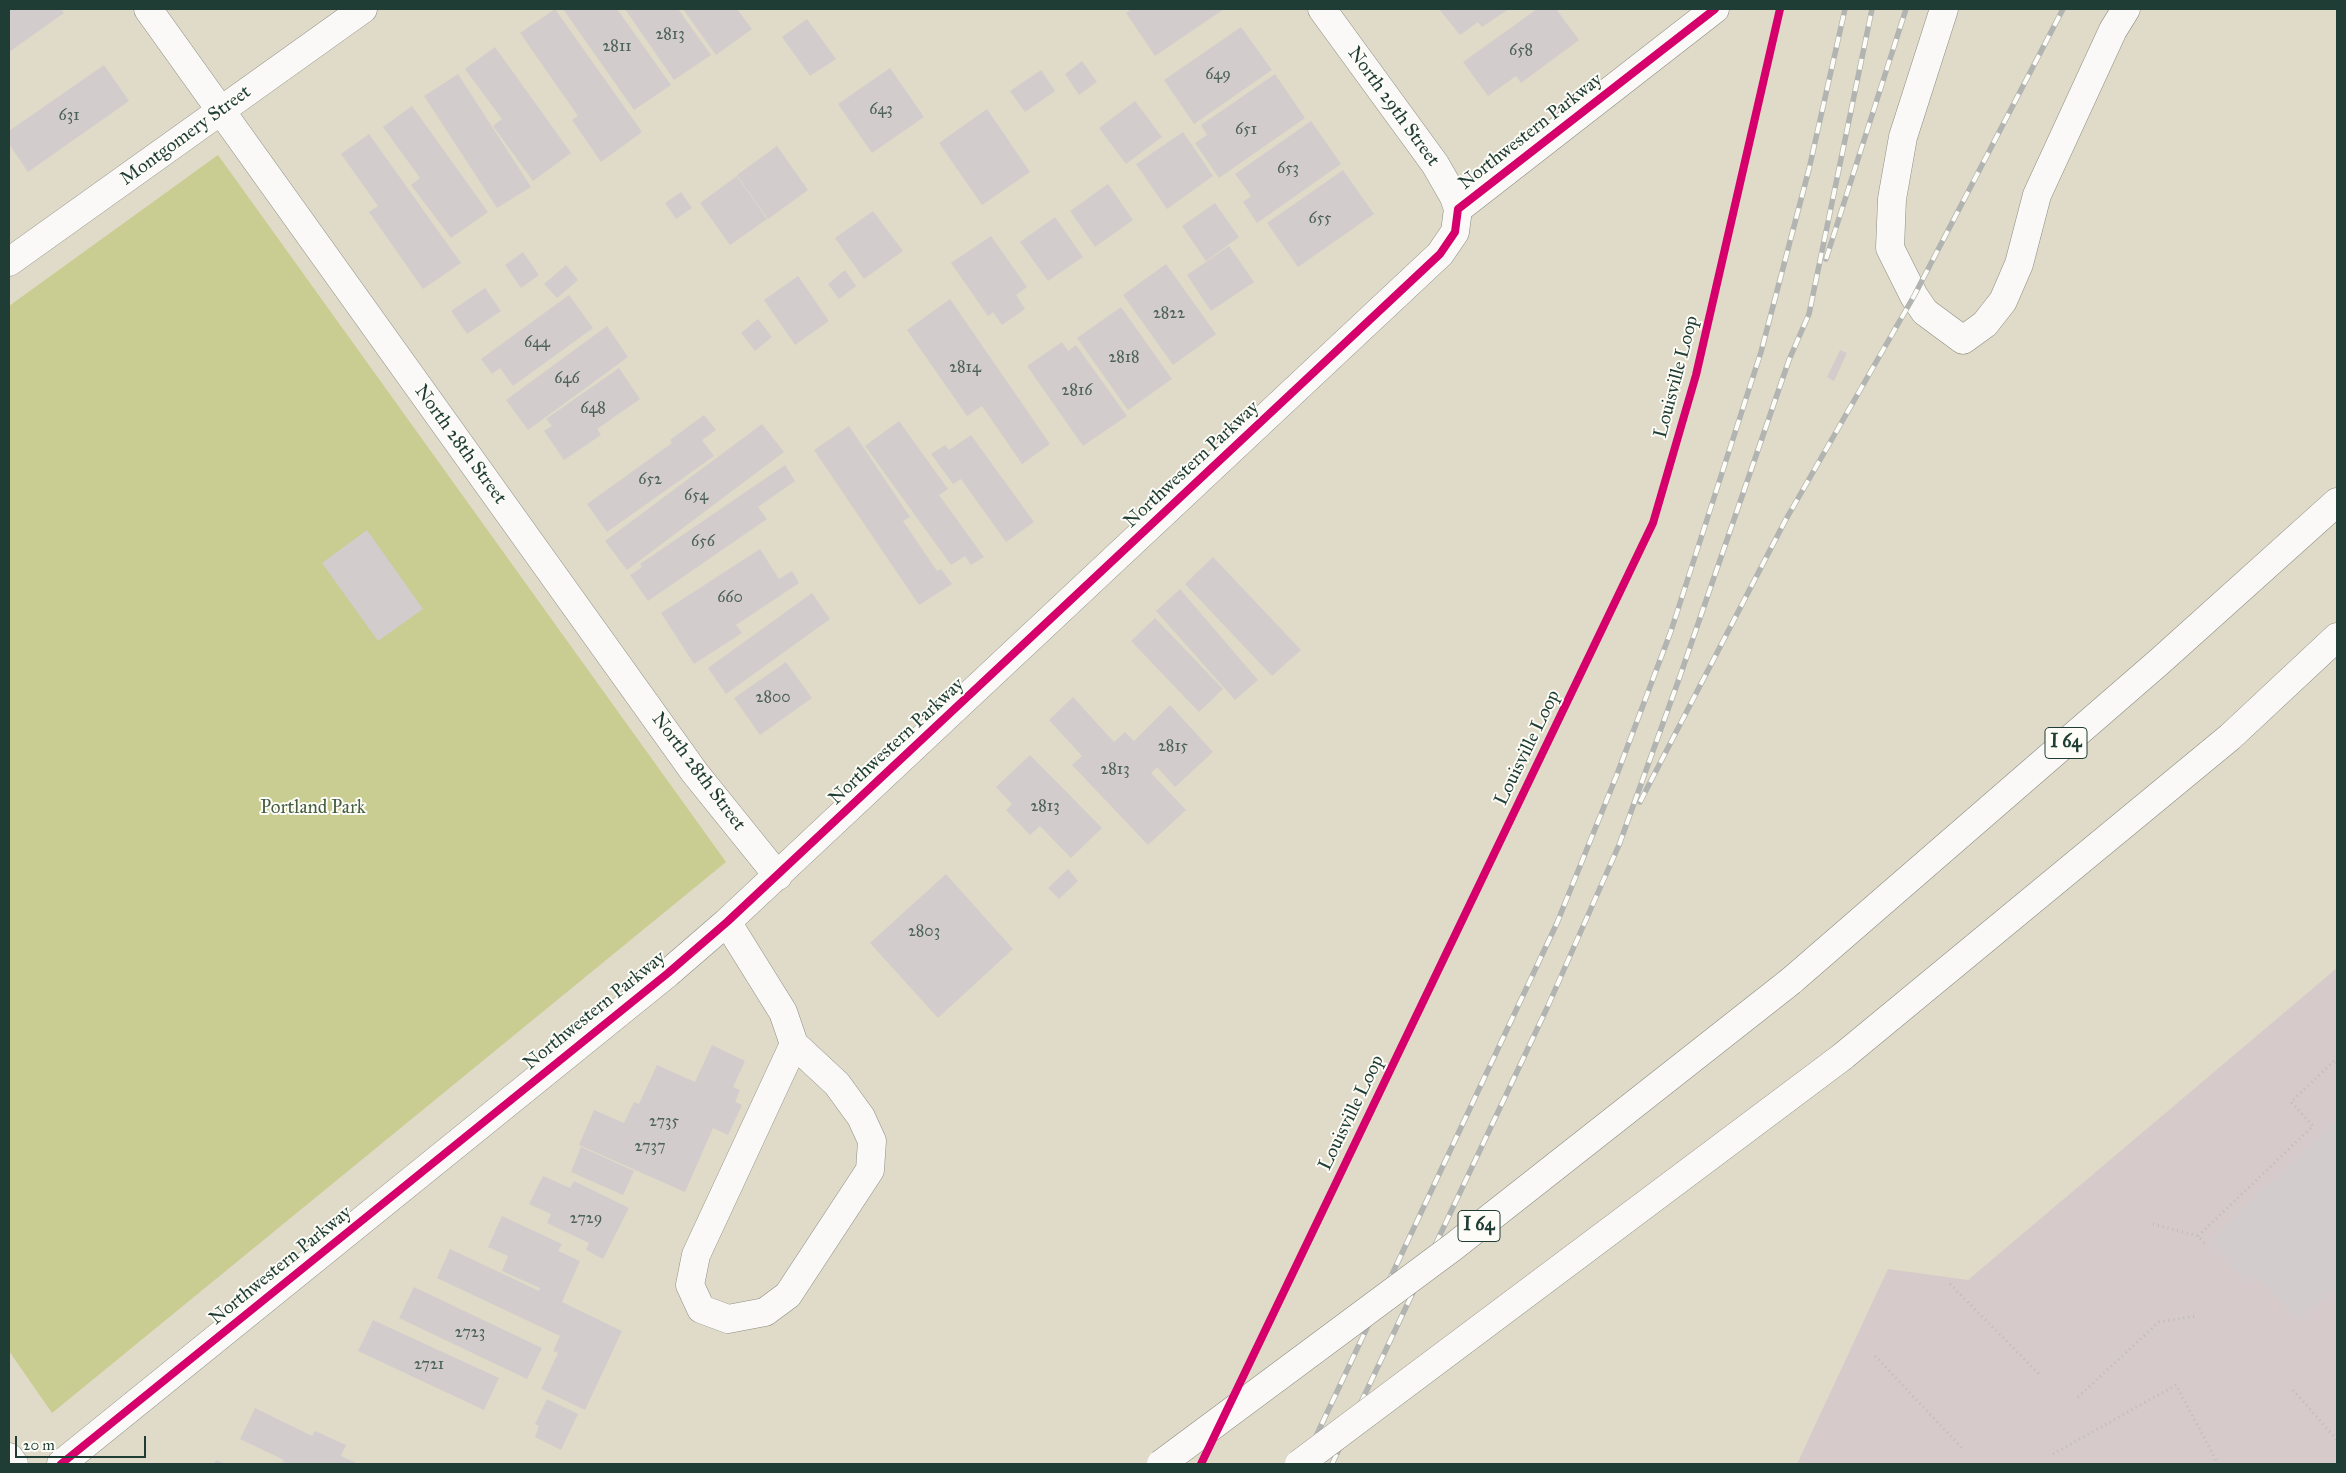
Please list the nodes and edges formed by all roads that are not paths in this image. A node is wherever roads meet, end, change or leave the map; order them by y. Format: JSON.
{"nodes":[{"id":1,"x":148,"y":9,"type":"edge"},
{"id":2,"x":363,"y":9,"type":"edge"},
{"id":3,"x":1322,"y":9,"type":"edge"},
{"id":4,"x":1715,"y":9,"type":"edge"},
{"id":5,"x":1944,"y":9,"type":"edge"},
{"id":6,"x":2126,"y":9,"type":"edge"},
{"id":7,"x":221,"y":111,"type":"junction"},
{"id":8,"x":1458,"y":209,"type":"junction"},
{"id":9,"x":9,"y":262,"type":"edge"},
{"id":10,"x":2337,"y":502,"type":"edge"},
{"id":11,"x":2337,"y":637,"type":"edge"},
{"id":12,"x":778,"y":876,"type":"junction"},
{"id":13,"x":727,"y":922,"type":"junction"},
{"id":14,"x":794,"y":1044,"type":"junction"},
{"id":15,"x":9,"y":1457,"type":"edge"},
{"id":16,"x":14,"y":1464,"type":"edge"},
{"id":17,"x":61,"y":1464,"type":"edge"},
{"id":18,"x":1161,"y":1464,"type":"edge"},
{"id":19,"x":1299,"y":1464,"type":"edge"}],
"edges":[{"from":1,"to":7,"type":"main road","name":"North 28th Street"},
{"from":2,"to":7,"type":"main road","name":"Montgomery Street"},
{"from":3,"to":8,"type":"main road","name":"North 29th Street"},
{"from":4,"to":8,"type":"main road","name":"Northwestern Parkway"},
{"from":5,"to":6,"type":"main road"},
{"from":7,"to":9,"type":"main road","name":"Montgomery Street"},
{"from":7,"to":12,"type":"main road","name":"North 28th Street"},
{"from":8,"to":12,"type":"main road","name":"Northwestern Parkway"},
{"from":10,"to":18,"type":"main road","number":"I 64","bridge":true},
{"from":11,"to":19,"type":"main road","bridge":true},
{"from":12,"to":13,"type":"main road","name":"Northwestern Parkway"},
{"from":13,"to":14,"type":"main road"},
{"from":13,"to":17,"type":"main road","name":"Northwestern Parkway"},
{"from":14,"to":14,"type":"main road"},
{"from":15,"to":16,"type":"main road"}]}
